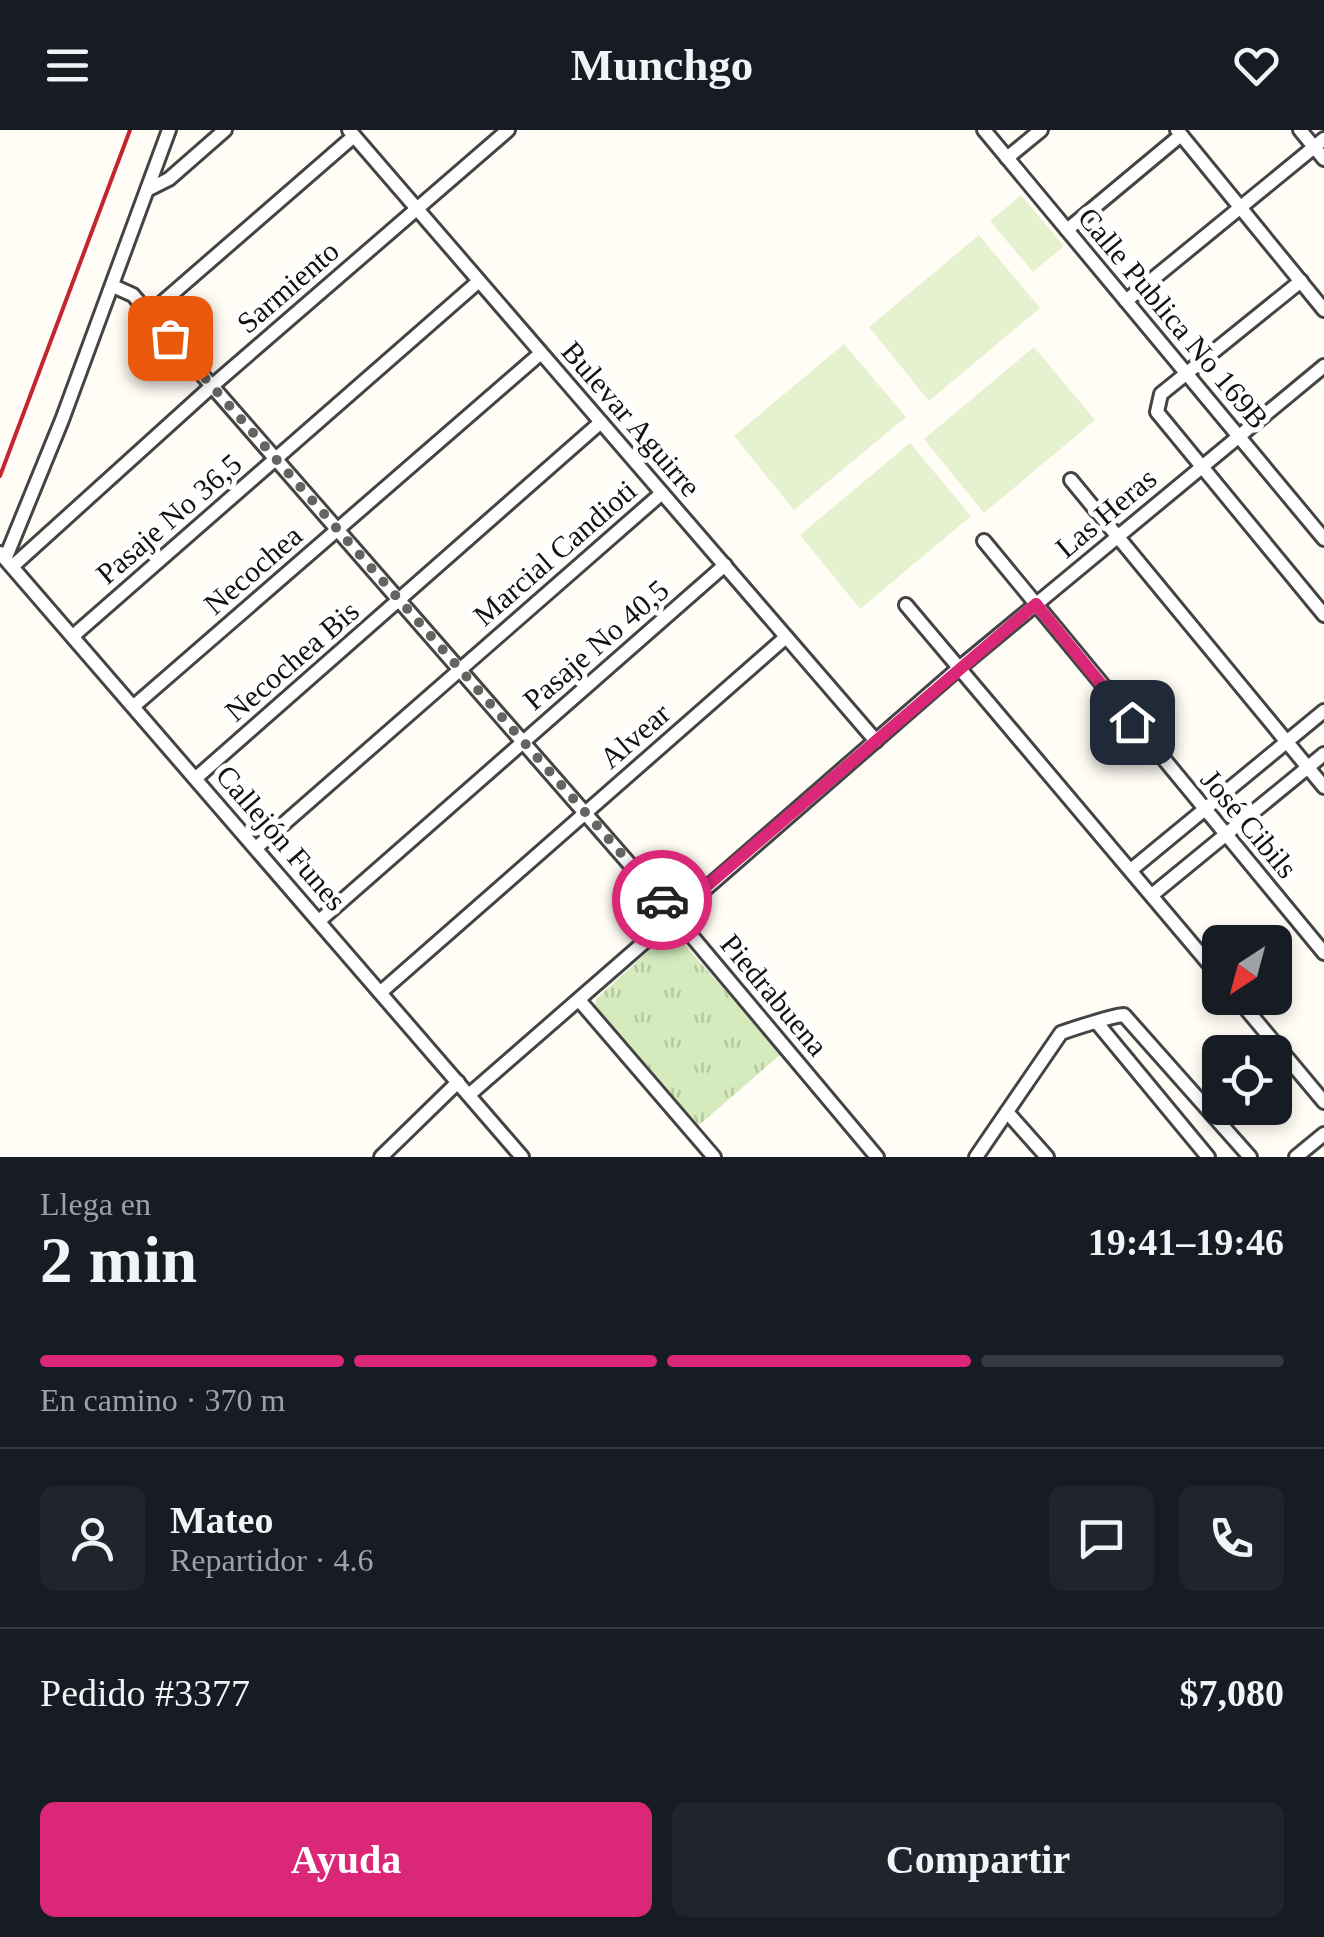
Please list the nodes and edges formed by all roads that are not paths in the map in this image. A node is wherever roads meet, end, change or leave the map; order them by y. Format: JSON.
{"nodes":[{"id":1,"x":169,"y":130,"type":"edge"},
{"id":2,"x":226,"y":130,"type":"edge"},
{"id":3,"x":508,"y":130,"type":"edge"},
{"id":4,"x":984,"y":130,"type":"edge"},
{"id":5,"x":1041,"y":130,"type":"edge"},
{"id":6,"x":1300,"y":130,"type":"edge"},
{"id":7,"x":1179,"y":132,"type":"edge"},
{"id":8,"x":352,"y":133,"type":"edge"},
{"id":9,"x":1319,"y":143,"type":"edge"},
{"id":10,"x":1007,"y":158,"type":"junction"},
{"id":11,"x":1324,"y":159,"type":"edge"},
{"id":12,"x":148,"y":190,"type":"junction"},
{"id":13,"x":416,"y":208,"type":"junction"},
{"id":14,"x":1239,"y":208,"type":"junction"},
{"id":15,"x":1067,"y":230,"type":"junction"},
{"id":16,"x":479,"y":281,"type":"junction"},
{"id":17,"x":1301,"y":281,"type":"junction"},
{"id":18,"x":113,"y":286,"type":"junction"},
{"id":19,"x":1126,"y":301,"type":"junction"},
{"id":20,"x":1324,"y":310,"type":"edge"},
{"id":21,"x":149,"y":314,"type":"junction"},
{"id":22,"x":541,"y":353,"type":"junction"},
{"id":23,"x":1324,"y":366,"type":"edge"},
{"id":24,"x":1188,"y":374,"type":"junction"},
{"id":25,"x":212,"y":386,"type":"junction"},
{"id":26,"x":601,"y":422,"type":"junction"},
{"id":27,"x":1239,"y":435,"type":"junction"},
{"id":28,"x":276,"y":459,"type":"junction"},
{"id":29,"x":1202,"y":466,"type":"junction"},
{"id":30,"x":1071,"y":480,"type":"dead end"},
{"id":31,"x":662,"y":493,"type":"junction"},
{"id":32,"x":338,"y":530,"type":"junction"},
{"id":33,"x":1118,"y":536,"type":"junction"},
{"id":34,"x":1324,"y":539,"type":"edge"},
{"id":35,"x":984,"y":541,"type":"dead end"},
{"id":36,"x":7,"y":558,"type":"edge"},
{"id":37,"x":725,"y":565,"type":"junction"},
{"id":38,"x":399,"y":600,"type":"junction"},
{"id":39,"x":1036,"y":604,"type":"junction"},
{"id":40,"x":906,"y":605,"type":"dead end"},
{"id":41,"x":1324,"y":615,"type":"edge"},
{"id":42,"x":73,"y":636,"type":"junction"},
{"id":43,"x":786,"y":636,"type":"junction"},
{"id":44,"x":959,"y":668,"type":"junction"},
{"id":45,"x":460,"y":670,"type":"junction"},
{"id":46,"x":134,"y":706,"type":"junction"},
{"id":47,"x":1324,"y":711,"type":"edge"},
{"id":48,"x":876,"y":741,"type":"junction"},
{"id":49,"x":1288,"y":741,"type":"junction"},
{"id":50,"x":524,"y":742,"type":"junction"},
{"id":51,"x":1324,"y":754,"type":"edge"},
{"id":52,"x":1308,"y":767,"type":"junction"},
{"id":53,"x":196,"y":778,"type":"junction"},
{"id":54,"x":1324,"y":787,"type":"edge"},
{"id":55,"x":1205,"y":810,"type":"junction"},
{"id":56,"x":585,"y":813,"type":"junction"},
{"id":57,"x":1226,"y":834,"type":"junction"},
{"id":58,"x":256,"y":848,"type":"junction"},
{"id":59,"x":1131,"y":870,"type":"junction"},
{"id":60,"x":1152,"y":895,"type":"junction"},
{"id":61,"x":674,"y":914,"type":"junction"},
{"id":62,"x":319,"y":921,"type":"junction"},
{"id":63,"x":1324,"y":953,"type":"edge"},
{"id":64,"x":1202,"y":955,"type":"edge"},
{"id":65,"x":381,"y":992,"type":"junction"},
{"id":66,"x":578,"y":1000,"type":"junction"},
{"id":67,"x":1251,"y":1015,"type":"edge"},
{"id":68,"x":1098,"y":1024,"type":"junction"},
{"id":69,"x":458,"y":1082,"type":"junction"},
{"id":70,"x":470,"y":1094,"type":"junction"},
{"id":71,"x":1324,"y":1102,"type":"edge"},
{"id":72,"x":1007,"y":1112,"type":"junction"},
{"id":73,"x":1324,"y":1134,"type":"edge"},
{"id":74,"x":381,"y":1157,"type":"edge"},
{"id":75,"x":522,"y":1157,"type":"edge"},
{"id":76,"x":714,"y":1157,"type":"edge"},
{"id":77,"x":877,"y":1157,"type":"edge"},
{"id":78,"x":976,"y":1157,"type":"edge"},
{"id":79,"x":1047,"y":1157,"type":"edge"},
{"id":80,"x":1208,"y":1157,"type":"edge"},
{"id":81,"x":1250,"y":1157,"type":"edge"},
{"id":82,"x":1296,"y":1157,"type":"edge"}],
"edges":[{"from":1,"to":12,"type":"street"},
{"from":2,"to":12,"type":"street"},
{"from":3,"to":13,"type":"street","name":"Sarmiento"},
{"from":4,"to":10,"type":"street","name":"Calle Publica No 169B"},
{"from":5,"to":10,"type":"street"},
{"from":6,"to":9,"type":"street"},
{"from":7,"to":14,"type":"street"},
{"from":7,"to":15,"type":"street"},
{"from":8,"to":13,"type":"street","name":"Bulevar Aguirre"},
{"from":8,"to":21,"type":"street"},
{"from":9,"to":11,"type":"street"},
{"from":9,"to":14,"type":"street"},
{"from":10,"to":15,"type":"street","name":"Calle Publica No 169B"},
{"from":12,"to":18,"type":"street"},
{"from":13,"to":16,"type":"street","name":"Bulevar Aguirre"},
{"from":13,"to":25,"type":"street","name":"Sarmiento"},
{"from":14,"to":17,"type":"street"},
{"from":14,"to":19,"type":"street"},
{"from":15,"to":19,"type":"street","name":"Calle Publica No 169B"},
{"from":16,"to":22,"type":"street","name":"Bulevar Aguirre"},
{"from":16,"to":28,"type":"street","name":"Pasaje No 36,5"},
{"from":17,"to":20,"type":"street"},
{"from":17,"to":24,"type":"street"},
{"from":18,"to":21,"type":"street","name":"Piedrabuena"},
{"from":18,"to":36,"type":"street"},
{"from":19,"to":24,"type":"street","name":"Calle Publica No 169B"},
{"from":21,"to":25,"type":"street","name":"Piedrabuena"},
{"from":22,"to":26,"type":"street","name":"Bulevar Aguirre"},
{"from":22,"to":32,"type":"street","name":"Necochea"},
{"from":23,"to":27,"type":"street","name":"Las Heras"},
{"from":24,"to":27,"type":"street","name":"Calle Publica No 169B"},
{"from":24,"to":29,"type":"street"},
{"from":25,"to":28,"type":"street","name":"Piedrabuena"},
{"from":25,"to":36,"type":"street","name":"Sarmiento"},
{"from":26,"to":31,"type":"street","name":"Bulevar Aguirre"},
{"from":26,"to":38,"type":"street","name":"Necochea Bis"},
{"from":27,"to":29,"type":"street","name":"Las Heras"},
{"from":27,"to":34,"type":"street","name":"Calle Publica No 169B"},
{"from":28,"to":32,"type":"street","name":"Piedrabuena"},
{"from":28,"to":42,"type":"street","name":"Pasaje No 36,5"},
{"from":29,"to":33,"type":"street","name":"Las Heras"},
{"from":29,"to":41,"type":"street"},
{"from":30,"to":33,"type":"street"},
{"from":31,"to":37,"type":"street","name":"Bulevar Aguirre"},
{"from":31,"to":45,"type":"street","name":"Marcial Candioti"},
{"from":32,"to":38,"type":"street","name":"Piedrabuena"},
{"from":32,"to":46,"type":"street","name":"Necochea"},
{"from":33,"to":39,"type":"street","name":"Las Heras"},
{"from":33,"to":49,"type":"street"},
{"from":35,"to":39,"type":"street","name":"José Cibils"},
{"from":36,"to":42,"type":"street","name":"Callejón Funes"},
{"from":37,"to":43,"type":"street","name":"Bulevar Aguirre"},
{"from":37,"to":50,"type":"street","name":"Pasaje No 40,5"},
{"from":38,"to":45,"type":"street","name":"Piedrabuena"},
{"from":38,"to":53,"type":"street","name":"Necochea Bis"},
{"from":39,"to":44,"type":"street","name":"Las Heras"},
{"from":39,"to":55,"type":"street","name":"José Cibils"},
{"from":40,"to":44,"type":"street"},
{"from":42,"to":46,"type":"street","name":"Callejón Funes"},
{"from":43,"to":48,"type":"street","name":"Bulevar Aguirre"},
{"from":43,"to":56,"type":"street","name":"Alvear"},
{"from":44,"to":48,"type":"street","name":"Las Heras"},
{"from":44,"to":59,"type":"street"},
{"from":45,"to":50,"type":"street","name":"Piedrabuena"},
{"from":45,"to":58,"type":"street","name":"Marcial Candioti"},
{"from":46,"to":53,"type":"street","name":"Callejón Funes"},
{"from":47,"to":49,"type":"street"},
{"from":48,"to":61,"type":"street","name":"Las Heras"},
{"from":49,"to":52,"type":"street"},
{"from":49,"to":55,"type":"street"},
{"from":50,"to":56,"type":"street","name":"Piedrabuena"},
{"from":50,"to":62,"type":"street","name":"Pasaje No 40,5"},
{"from":51,"to":52,"type":"street"},
{"from":52,"to":54,"type":"street"},
{"from":52,"to":57,"type":"street"},
{"from":53,"to":58,"type":"street","name":"Callejón Funes"},
{"from":55,"to":57,"type":"street","name":"José Cibils"},
{"from":55,"to":59,"type":"street"},
{"from":56,"to":61,"type":"street","name":"Piedrabuena"},
{"from":56,"to":65,"type":"street","name":"Alvear"},
{"from":57,"to":60,"type":"street"},
{"from":57,"to":63,"type":"street","name":"José Cibils"},
{"from":58,"to":62,"type":"street","name":"Callejón Funes"},
{"from":59,"to":60,"type":"street"},
{"from":60,"to":64,"type":"street"},
{"from":61,"to":66,"type":"street","name":"Las Heras"},
{"from":61,"to":77,"type":"street","name":"Piedrabuena"},
{"from":62,"to":65,"type":"street","name":"Callejón Funes"},
{"from":65,"to":69,"type":"street","name":"Callejón Funes"},
{"from":66,"to":70,"type":"street","name":"Las Heras"},
{"from":66,"to":76,"type":"street"},
{"from":67,"to":71,"type":"street"},
{"from":68,"to":72,"type":"street"},
{"from":68,"to":80,"type":"street"},
{"from":68,"to":81,"type":"street"},
{"from":69,"to":70,"type":"street","name":"Callejón Funes"},
{"from":69,"to":74,"type":"street"},
{"from":70,"to":75,"type":"street","name":"Callejón Funes"},
{"from":72,"to":78,"type":"street"},
{"from":72,"to":79,"type":"street"},
{"from":73,"to":82,"type":"street"}]}
